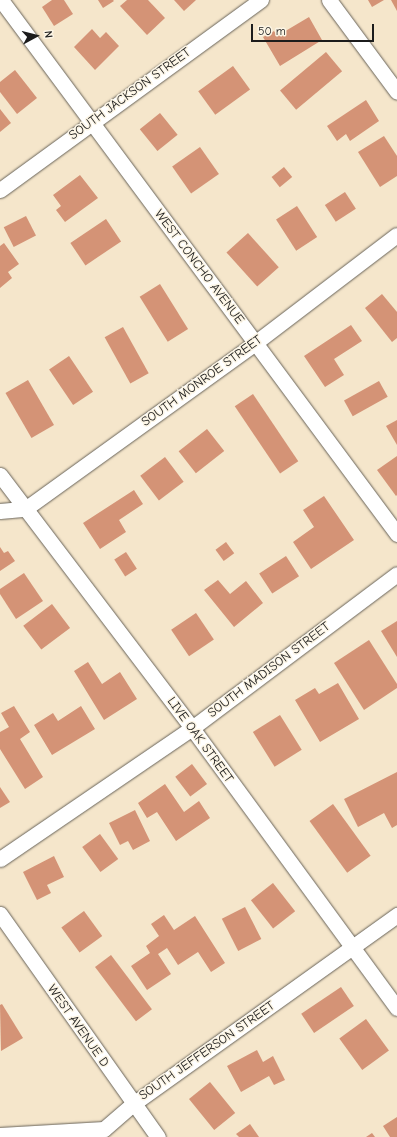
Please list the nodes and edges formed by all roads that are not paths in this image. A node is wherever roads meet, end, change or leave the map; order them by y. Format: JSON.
{"nodes":[{"id":1,"x":1,"y":0,"type":"edge"},
{"id":2,"x":261,"y":0,"type":"edge"},
{"id":3,"x":329,"y":0,"type":"edge"},
{"id":4,"x":397,"y":92,"type":"edge"},
{"id":5,"x":91,"y":122,"type":"junction"},
{"id":6,"x":0,"y":190,"type":"edge"},
{"id":7,"x":397,"y":235,"type":"edge"},
{"id":8,"x":255,"y":343,"type":"junction"},
{"id":9,"x":0,"y":475,"type":"edge"},
{"id":10,"x":25,"y":509,"type":"junction"},
{"id":11,"x":0,"y":511,"type":"edge"},
{"id":12,"x":397,"y":534,"type":"edge"},
{"id":13,"x":397,"y":574,"type":"edge"},
{"id":14,"x":192,"y":728,"type":"junction"},
{"id":15,"x":0,"y":859,"type":"edge"},
{"id":16,"x":0,"y":914,"type":"edge"},
{"id":17,"x":397,"y":915,"type":"edge"},
{"id":18,"x":352,"y":948,"type":"junction"},
{"id":19,"x":397,"y":1008,"type":"edge"},
{"id":20,"x":133,"y":1104,"type":"junction"},
{"id":21,"x":0,"y":1135,"type":"edge"},
{"id":22,"x":158,"y":1137,"type":"edge"}],
"edges":[{"from":1,"to":5,"type":"street","name":"WEST CONCHO AVENUE"},
{"from":2,"to":5,"type":"street","name":"SOUTH JACKSON STREET"},
{"from":3,"to":4,"type":"street"},
{"from":5,"to":6,"type":"street","name":"SOUTH JACKSON STREET"},
{"from":5,"to":8,"type":"street","name":"WEST CONCHO AVENUE"},
{"from":7,"to":8,"type":"street","name":"SOUTH MONROE STREET"},
{"from":8,"to":10,"type":"street","name":"SOUTH MONROE STREET"},
{"from":8,"to":12,"type":"street","name":"WEST CONCHO AVENUE"},
{"from":9,"to":10,"type":"street","name":"LIVE OAK STREET"},
{"from":10,"to":11,"type":"street"},
{"from":10,"to":14,"type":"street","name":"LIVE OAK STREET"},
{"from":13,"to":14,"type":"street","name":"SOUTH MADISON STREET"},
{"from":14,"to":15,"type":"street","name":"SOUTH MADISON STREET"},
{"from":14,"to":18,"type":"street","name":"LIVE OAK STREET"},
{"from":16,"to":20,"type":"street","name":"WEST AVENUE D"},
{"from":17,"to":18,"type":"street","name":"SOUTH JEFFERSON STREET"},
{"from":18,"to":19,"type":"street","name":"LIVE OAK STREET"},
{"from":18,"to":20,"type":"street","name":"SOUTH JEFFERSON STREET"},
{"from":20,"to":21,"type":"street","name":"SOUTH JEFFERSON STREET"},
{"from":20,"to":22,"type":"street","name":"WEST AVENUE D"}]}
